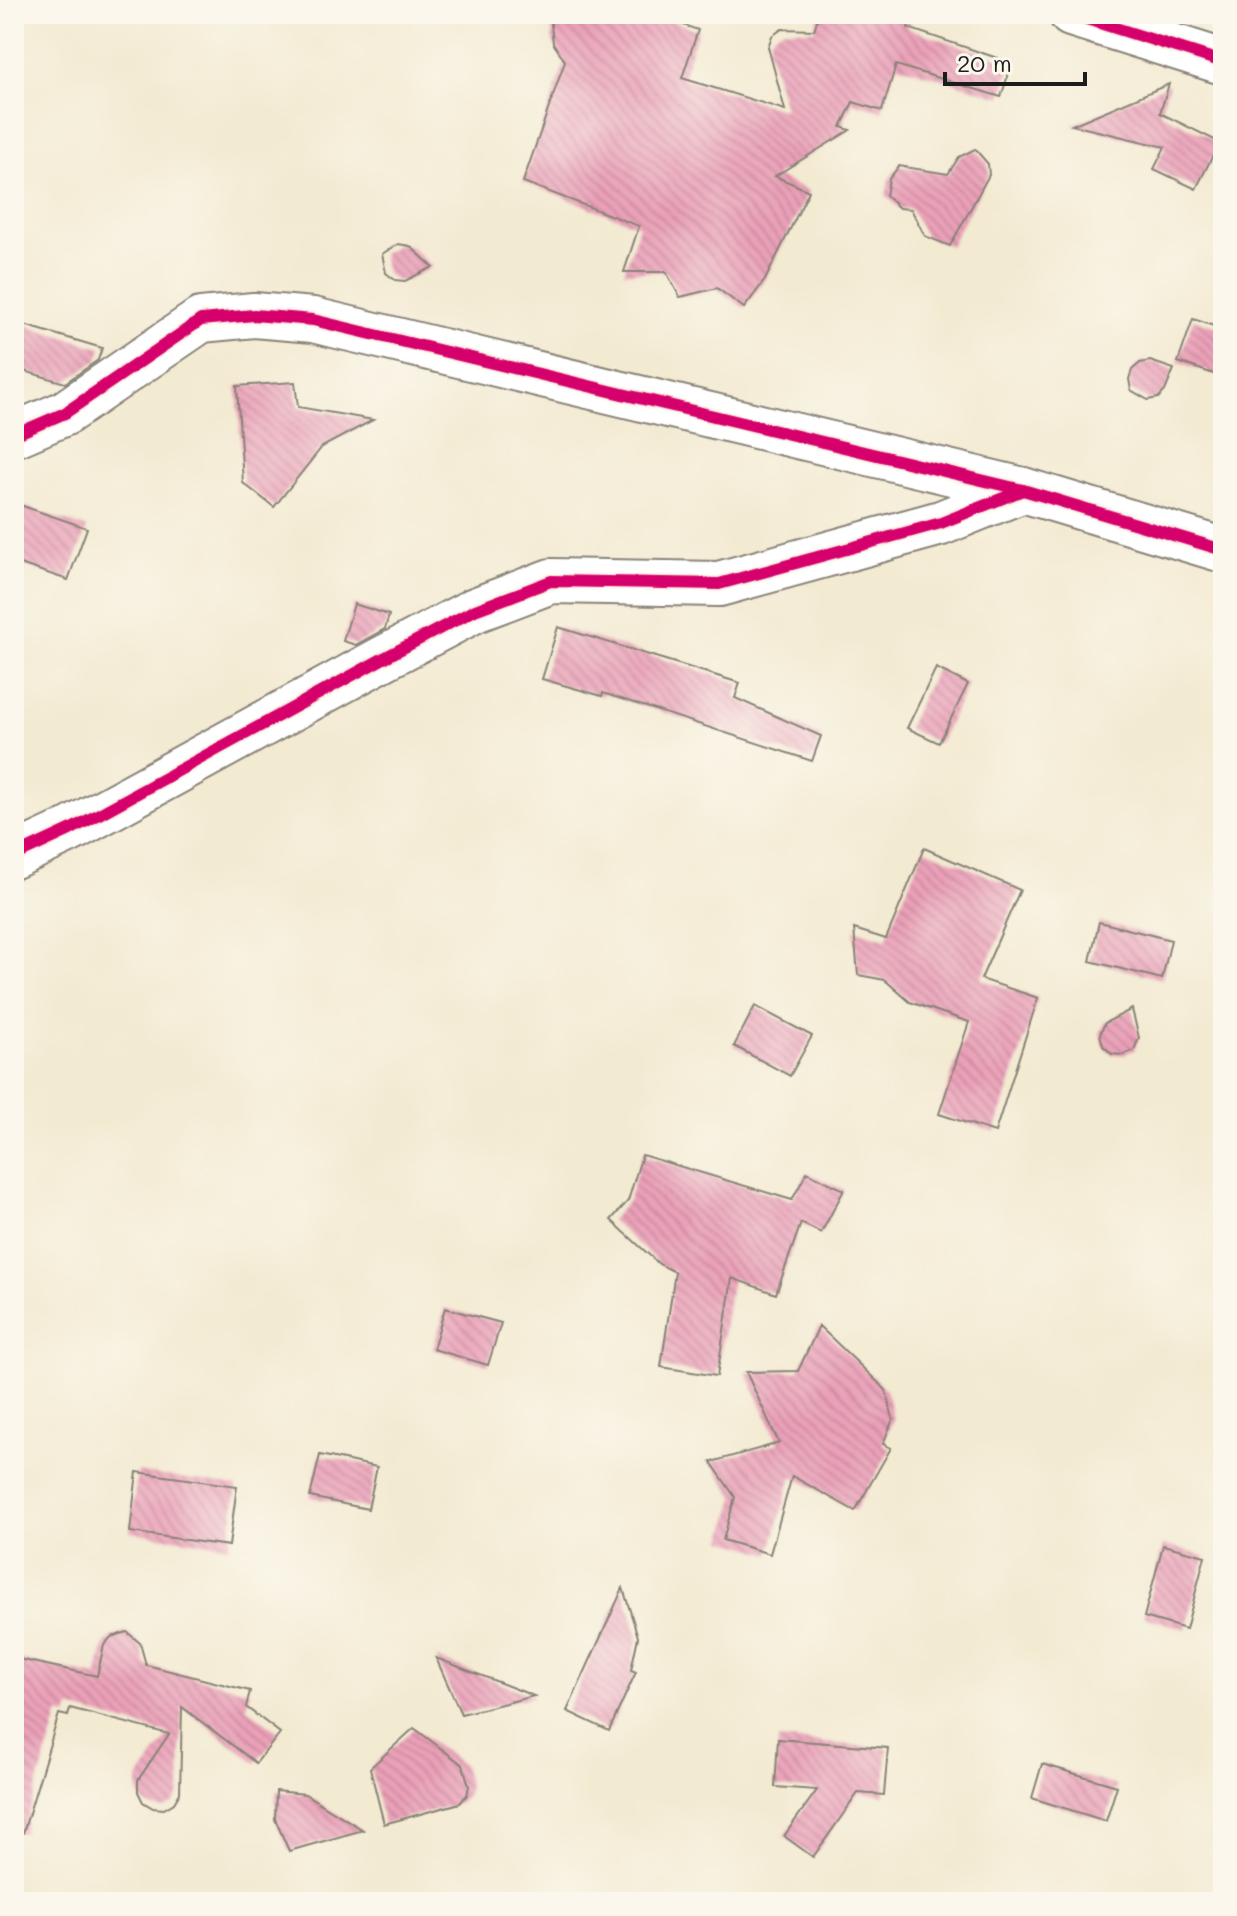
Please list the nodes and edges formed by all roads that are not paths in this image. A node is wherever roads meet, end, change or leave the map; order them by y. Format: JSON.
{"nodes":[{"id":1,"x":1071,"y":14,"type":"edge"},
{"id":2,"x":1223,"y":62,"type":"edge"},
{"id":3,"x":14,"y":435,"type":"edge"},
{"id":4,"x":1023,"y":490,"type":"junction"},
{"id":5,"x":1223,"y":550,"type":"edge"},
{"id":6,"x":14,"y":856,"type":"edge"}],
"edges":[{"from":1,"to":2,"type":"street"},
{"from":3,"to":4,"type":"street"},
{"from":4,"to":5,"type":"street"},
{"from":4,"to":6,"type":"street"}]}
